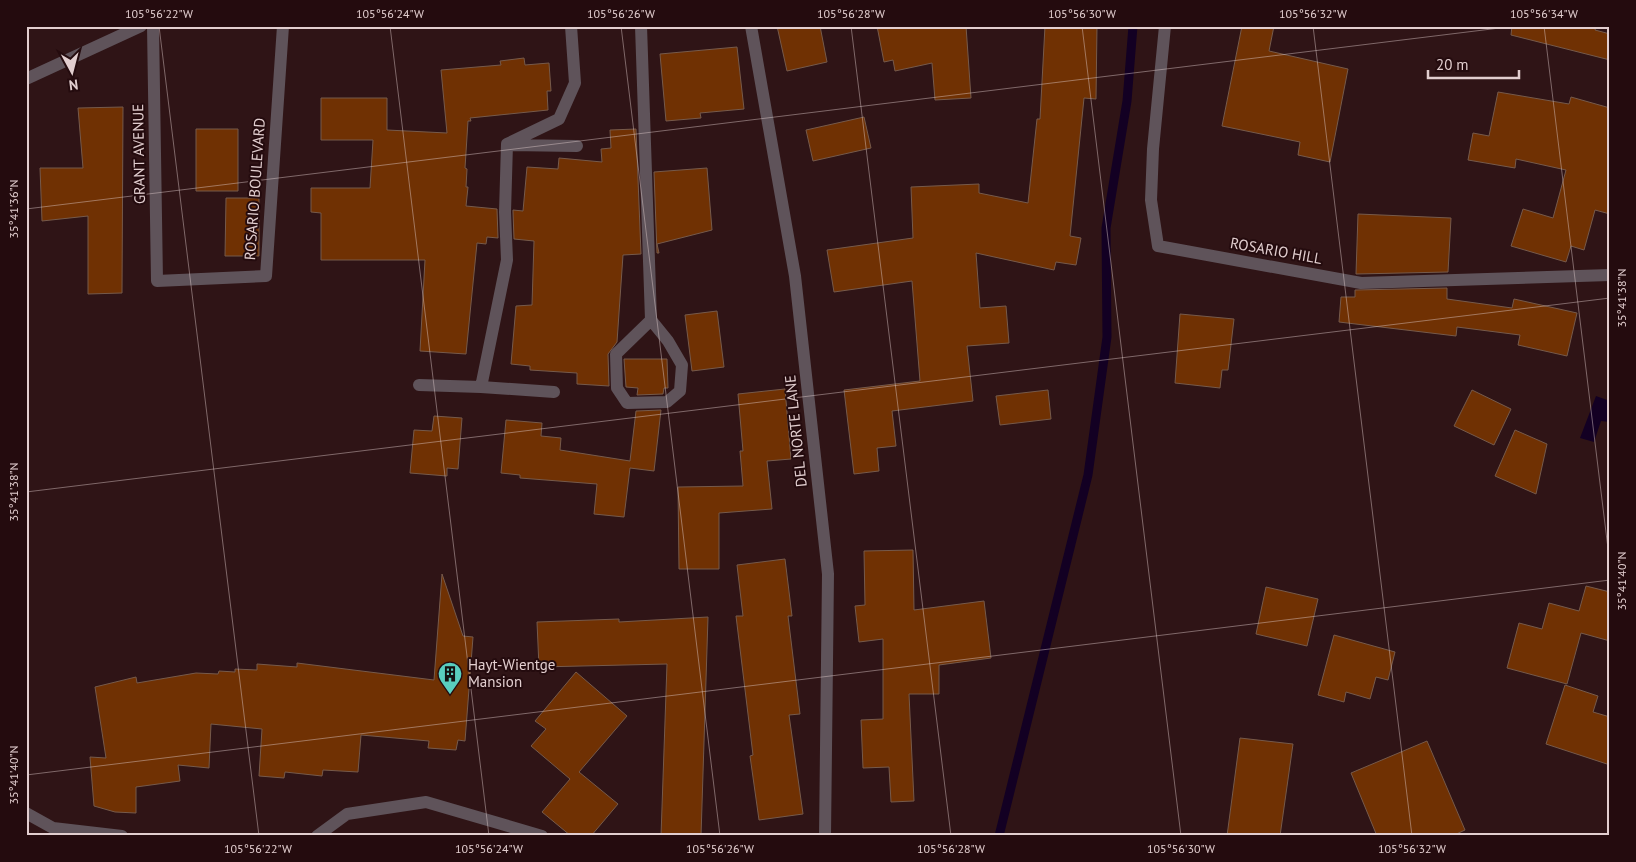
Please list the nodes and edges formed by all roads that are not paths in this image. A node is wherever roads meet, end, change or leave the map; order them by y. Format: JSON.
{"nodes":[{"id":1,"x":141,"y":26,"type":"edge"},
{"id":2,"x":153,"y":26,"type":"edge"},
{"id":3,"x":283,"y":26,"type":"edge"},
{"id":4,"x":571,"y":26,"type":"edge"},
{"id":5,"x":641,"y":26,"type":"edge"},
{"id":6,"x":751,"y":26,"type":"edge"},
{"id":7,"x":1165,"y":26,"type":"edge"},
{"id":8,"x":26,"y":79,"type":"edge"},
{"id":9,"x":506,"y":144,"type":"junction"},
{"id":10,"x":577,"y":146,"type":"dead end"},
{"id":11,"x":1610,"y":275,"type":"edge"},
{"id":12,"x":156,"y":280,"type":"joint"},
{"id":13,"x":651,"y":320,"type":"junction"},
{"id":14,"x":419,"y":385,"type":"dead end"},
{"id":15,"x":482,"y":387,"type":"junction"},
{"id":16,"x":554,"y":392,"type":"dead end"},
{"id":17,"x":26,"y":813,"type":"edge"},
{"id":18,"x":122,"y":836,"type":"edge"},
{"id":19,"x":317,"y":836,"type":"edge"},
{"id":20,"x":542,"y":836,"type":"edge"},
{"id":21,"x":825,"y":836,"type":"edge"}],
"edges":[{"from":1,"to":8,"type":"street"},
{"from":2,"to":12,"type":"street","name":"GRANT AVENUE"},
{"from":3,"to":12,"type":"street","name":"ROSARIO BOULEVARD"},
{"from":4,"to":9,"type":"street"},
{"from":5,"to":13,"type":"street"},
{"from":6,"to":21,"type":"street","name":"DEL NORTE LANE"},
{"from":7,"to":11,"type":"street","name":"ROSARIO HILL"},
{"from":9,"to":10,"type":"street"},
{"from":9,"to":15,"type":"street"},
{"from":13,"to":13,"type":"street"},
{"from":14,"to":15,"type":"street"},
{"from":15,"to":16,"type":"street"},
{"from":17,"to":18,"type":"street"},
{"from":19,"to":20,"type":"street"}]}
